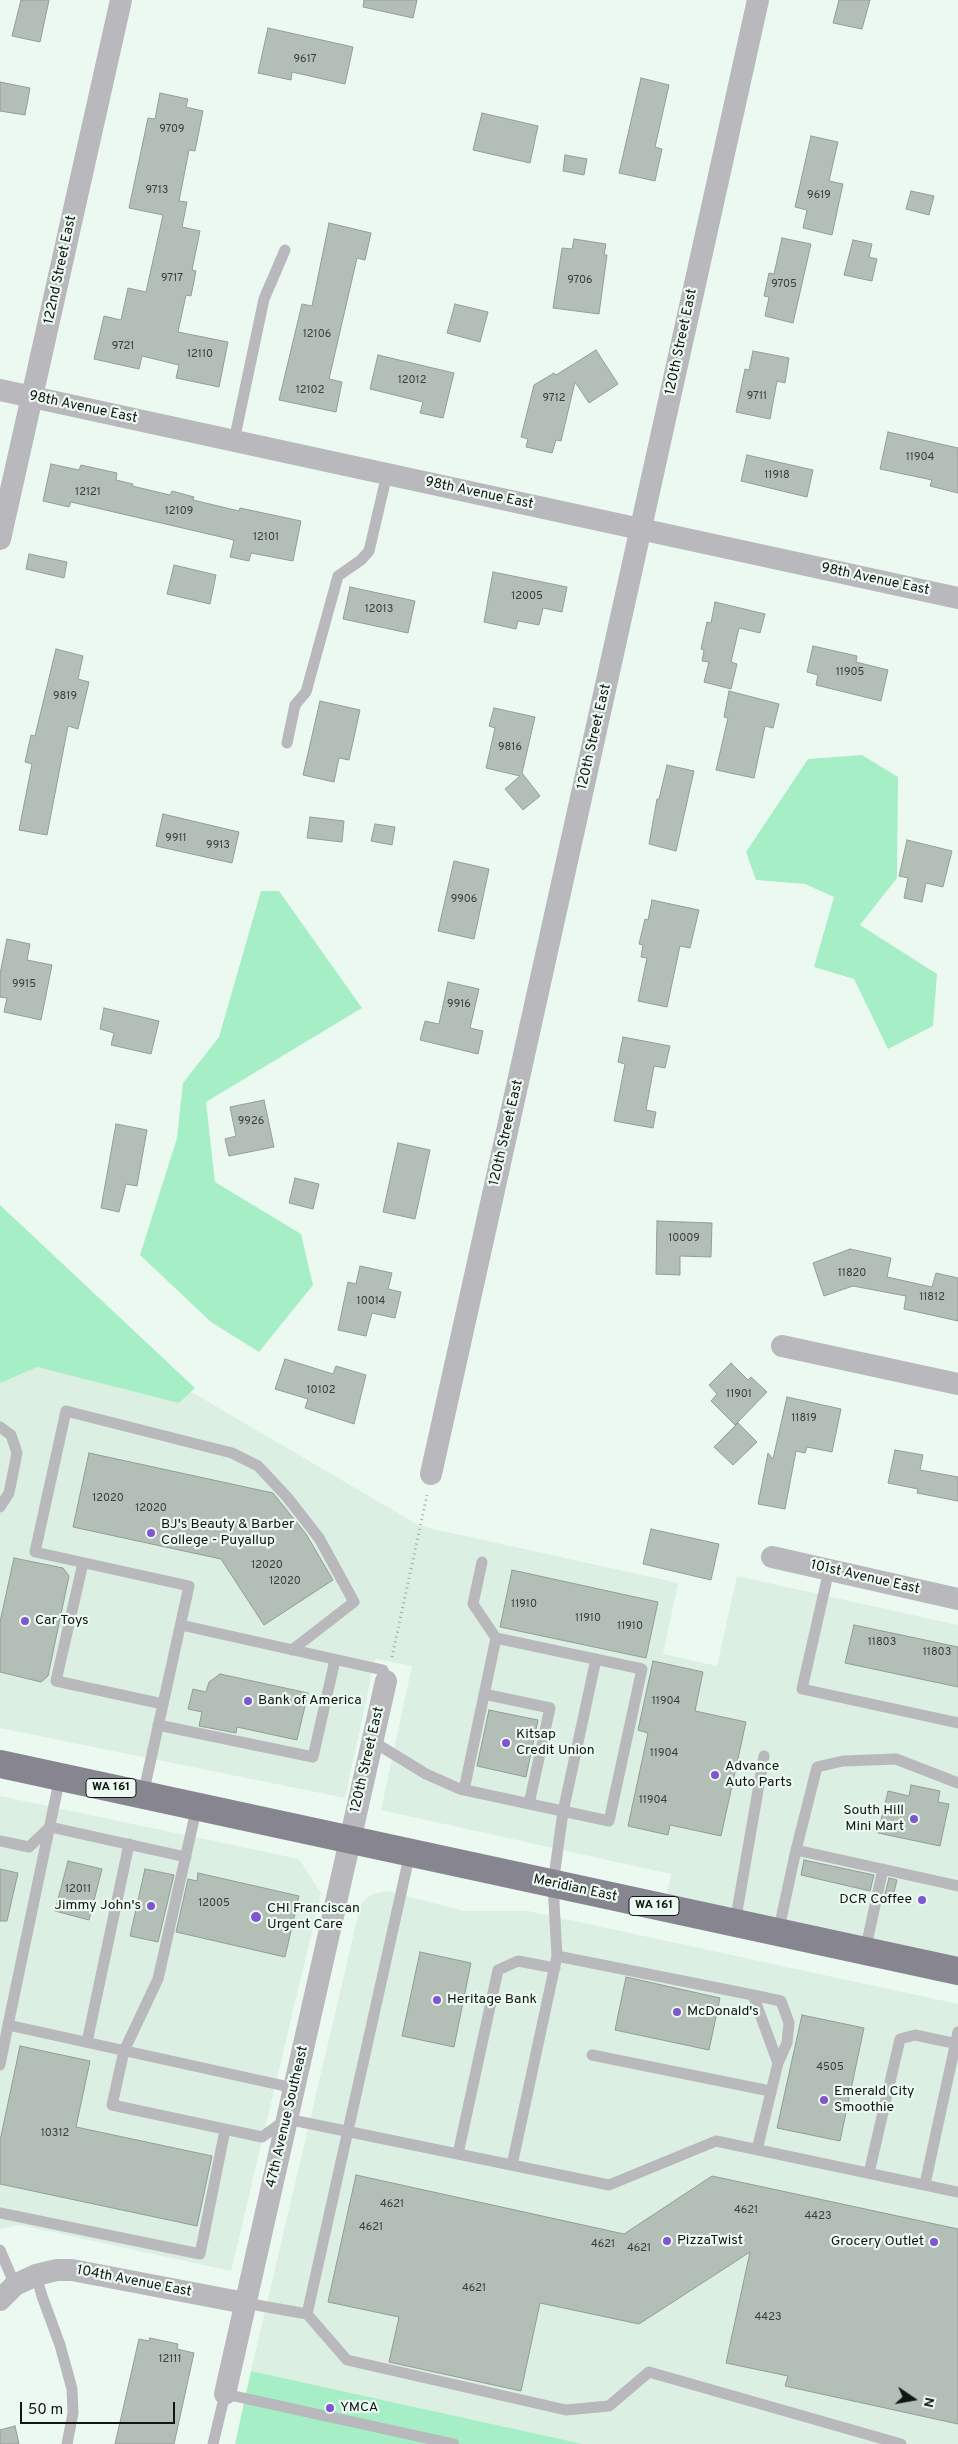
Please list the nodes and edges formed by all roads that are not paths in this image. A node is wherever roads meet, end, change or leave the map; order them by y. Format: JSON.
{"nodes":[{"id":1,"x":121,"y":0,"type":"edge"},
{"id":2,"x":758,"y":0,"type":"edge"},
{"id":3,"x":285,"y":250,"type":"dead end"},
{"id":4,"x":0,"y":390,"type":"edge"},
{"id":5,"x":33,"y":397,"type":"junction"},
{"id":6,"x":234,"y":441,"type":"junction"},
{"id":7,"x":387,"y":474,"type":"junction"},
{"id":8,"x":641,"y":529,"type":"junction"},
{"id":9,"x":0,"y":538,"type":"edge"},
{"id":10,"x":958,"y":598,"type":"edge"},
{"id":11,"x":287,"y":743,"type":"dead end"},
{"id":12,"x":782,"y":1346,"type":"dead end"},
{"id":13,"x":958,"y":1384,"type":"edge"},
{"id":14,"x":0,"y":1427,"type":"edge"},
{"id":15,"x":431,"y":1474,"type":"road end"},
{"id":16,"x":0,"y":1507,"type":"edge"},
{"id":17,"x":772,"y":1557,"type":"dead end"},
{"id":18,"x":482,"y":1562,"type":"dead end"},
{"id":19,"x":83,"y":1563,"type":"junction"},
{"id":20,"x":829,"y":1570,"type":"junction"},
{"id":21,"x":958,"y":1599,"type":"edge"},
{"id":22,"x":181,"y":1626,"type":"junction"},
{"id":23,"x":496,"y":1638,"type":"junction"},
{"id":24,"x":292,"y":1650,"type":"junction"},
{"id":25,"x":596,"y":1659,"type":"junction"},
{"id":26,"x":335,"y":1660,"type":"junction"},
{"id":27,"x":386,"y":1681,"type":"joint"},
{"id":28,"x":484,"y":1694,"type":"junction"},
{"id":29,"x":163,"y":1704,"type":"junction"},
{"id":30,"x":958,"y":1723,"type":"edge"},
{"id":31,"x":158,"y":1725,"type":"junction"},
{"id":32,"x":372,"y":1741,"type":"junction"},
{"id":33,"x":764,"y":1756,"type":"dead end"},
{"id":34,"x":0,"y":1764,"type":"edge"},
{"id":35,"x":60,"y":1777,"type":"junction"},
{"id":36,"x":958,"y":1782,"type":"edge"},
{"id":37,"x":464,"y":1790,"type":"junction"},
{"id":38,"x":143,"y":1795,"type":"junction"},
{"id":39,"x":529,"y":1804,"type":"junction"},
{"id":40,"x":209,"y":1809,"type":"junction"},
{"id":41,"x":563,"y":1812,"type":"junction"},
{"id":42,"x":50,"y":1827,"type":"junction"},
{"id":43,"x":350,"y":1840,"type":"junction"},
{"id":44,"x":0,"y":1841,"type":"edge"},
{"id":45,"x":129,"y":1844,"type":"junction"},
{"id":46,"x":796,"y":1850,"type":"junction"},
{"id":47,"x":410,"y":1853,"type":"junction"},
{"id":48,"x":186,"y":1857,"type":"junction"},
{"id":49,"x":883,"y":1869,"type":"junction"},
{"id":50,"x":553,"y":1884,"type":"junction"},
{"id":51,"x":958,"y":1886,"type":"edge"},
{"id":52,"x":735,"y":1923,"type":"junction"},
{"id":53,"x":778,"y":1932,"type":"junction"},
{"id":54,"x":865,"y":1951,"type":"junction"},
{"id":55,"x":557,"y":1956,"type":"junction"},
{"id":56,"x":555,"y":1968,"type":"junction"},
{"id":57,"x":958,"y":1971,"type":"edge"},
{"id":58,"x":752,"y":1995,"type":"junction"},
{"id":59,"x":8,"y":2025,"type":"junction"},
{"id":60,"x":957,"y":2040,"type":"edge"},
{"id":61,"x":87,"y":2042,"type":"junction"},
{"id":62,"x":124,"y":2050,"type":"junction"},
{"id":63,"x":592,"y":2055,"type":"dead end"},
{"id":64,"x":778,"y":2063,"type":"junction"},
{"id":65,"x":0,"y":2065,"type":"edge"},
{"id":66,"x":294,"y":2088,"type":"junction"},
{"id":67,"x":770,"y":2092,"type":"junction"},
{"id":68,"x":287,"y":2119,"type":"junction"},
{"id":69,"x":225,"y":2130,"type":"junction"},
{"id":70,"x":348,"y":2131,"type":"junction"},
{"id":71,"x":757,"y":2150,"type":"junction"},
{"id":72,"x":458,"y":2154,"type":"junction"},
{"id":73,"x":512,"y":2165,"type":"junction"},
{"id":74,"x":869,"y":2173,"type":"junction"},
{"id":75,"x":925,"y":2184,"type":"junction"},
{"id":76,"x":958,"y":2192,"type":"edge"},
{"id":77,"x":0,"y":2213,"type":"edge"},
{"id":78,"x":0,"y":2250,"type":"edge"},
{"id":79,"x":36,"y":2275,"type":"junction"},
{"id":80,"x":7,"y":2292,"type":"edge"},
{"id":81,"x":245,"y":2303,"type":"junction"},
{"id":82,"x":307,"y":2314,"type":"junction"},
{"id":83,"x":225,"y":2394,"type":"junction"},
{"id":84,"x":68,"y":2444,"type":"edge"},
{"id":85,"x":213,"y":2444,"type":"edge"},
{"id":86,"x":454,"y":2444,"type":"edge"},
{"id":87,"x":901,"y":2444,"type":"edge"}],
"edges":[{"from":1,"to":5,"type":"street","name":"122nd Street East"},
{"from":2,"to":8,"type":"street","name":"120th Street East"},
{"from":3,"to":6,"type":"lane"},
{"from":4,"to":5,"type":"street","name":"98th Avenue East"},
{"from":5,"to":6,"type":"street","name":"98th Avenue East"},
{"from":5,"to":9,"type":"street","name":"122nd Street East"},
{"from":6,"to":7,"type":"street","name":"98th Avenue East"},
{"from":7,"to":8,"type":"street","name":"98th Avenue East"},
{"from":7,"to":11,"type":"lane"},
{"from":8,"to":10,"type":"street","name":"98th Avenue East"},
{"from":8,"to":15,"type":"street","name":"120th Street East"},
{"from":12,"to":13,"type":"street"},
{"from":14,"to":16,"type":"lane"},
{"from":17,"to":20,"type":"street","name":"101st Avenue East"},
{"from":18,"to":23,"type":"lane"},
{"from":19,"to":22,"type":"lane"},
{"from":19,"to":24,"type":"lane"},
{"from":19,"to":29,"type":"lane"},
{"from":20,"to":21,"type":"street","name":"101st Avenue East"},
{"from":20,"to":30,"type":"lane"},
{"from":22,"to":24,"type":"lane"},
{"from":22,"to":29,"type":"lane"},
{"from":23,"to":25,"type":"lane"},
{"from":23,"to":28,"type":"lane"},
{"from":24,"to":26,"type":"lane"},
{"from":25,"to":41,"type":"lane"},
{"from":25,"to":41,"type":"lane"},
{"from":26,"to":27,"type":"lane"},
{"from":26,"to":31,"type":"lane"},
{"from":27,"to":32,"type":"street","name":"120th Street East"},
{"from":28,"to":37,"type":"lane"},
{"from":28,"to":39,"type":"lane"},
{"from":29,"to":31,"type":"lane"},
{"from":31,"to":38,"type":"lane"},
{"from":32,"to":37,"type":"lane"},
{"from":32,"to":43,"type":"street","name":"120th Street East"},
{"from":33,"to":52,"type":"lane"},
{"from":34,"to":35,"type":"main road","number":"WA 161"},
{"from":35,"to":38,"type":"main road","number":"WA 161"},
{"from":35,"to":42,"type":"lane"},
{"from":36,"to":46,"type":"lane"},
{"from":37,"to":39,"type":"lane"},
{"from":38,"to":40,"type":"main road","number":"WA 161"},
{"from":39,"to":41,"type":"lane"},
{"from":40,"to":43,"type":"main road","name":"Meridian East","number":"WA 161"},
{"from":40,"to":48,"type":"lane"},
{"from":41,"to":50,"type":"lane"},
{"from":42,"to":44,"type":"lane"},
{"from":42,"to":45,"type":"lane"},
{"from":42,"to":59,"type":"lane"},
{"from":43,"to":47,"type":"main road","name":"Meridian East","number":"WA 161"},
{"from":43,"to":66,"type":"street","name":"47th Avenue Southeast"},
{"from":45,"to":48,"type":"lane"},
{"from":45,"to":61,"type":"lane"},
{"from":46,"to":49,"type":"lane"},
{"from":46,"to":53,"type":"lane"},
{"from":47,"to":50,"type":"main road","name":"Meridian East","number":"WA 161"},
{"from":47,"to":70,"type":"lane"},
{"from":48,"to":62,"type":"lane"},
{"from":49,"to":51,"type":"lane"},
{"from":49,"to":54,"type":"lane"},
{"from":50,"to":52,"type":"main road","name":"Meridian East","number":"WA 161"},
{"from":50,"to":55,"type":"lane"},
{"from":52,"to":53,"type":"main road","name":"Meridian East","number":"WA 161"},
{"from":53,"to":54,"type":"main road","name":"Meridian East","number":"WA 161"},
{"from":54,"to":57,"type":"main road","name":"Meridian East","number":"WA 161"},
{"from":55,"to":56,"type":"lane"},
{"from":55,"to":58,"type":"lane"},
{"from":56,"to":72,"type":"lane"},
{"from":56,"to":73,"type":"lane"},
{"from":58,"to":64,"type":"lane"},
{"from":58,"to":64,"type":"lane"},
{"from":59,"to":61,"type":"lane"},
{"from":59,"to":65,"type":"lane"},
{"from":60,"to":74,"type":"lane"},
{"from":60,"to":75,"type":"lane"},
{"from":61,"to":62,"type":"lane"},
{"from":62,"to":66,"type":"lane"},
{"from":62,"to":69,"type":"lane"},
{"from":63,"to":67,"type":"lane"},
{"from":64,"to":67,"type":"lane"},
{"from":66,"to":68,"type":"street","name":"47th Avenue Southeast"},
{"from":67,"to":71,"type":"lane"},
{"from":68,"to":69,"type":"lane"},
{"from":68,"to":70,"type":"lane"},
{"from":68,"to":81,"type":"street","name":"47th Avenue Southeast"},
{"from":69,"to":77,"type":"lane"},
{"from":70,"to":72,"type":"lane"},
{"from":70,"to":82,"type":"lane"},
{"from":71,"to":73,"type":"lane"},
{"from":71,"to":74,"type":"lane"},
{"from":72,"to":73,"type":"lane"},
{"from":74,"to":75,"type":"lane"},
{"from":75,"to":76,"type":"lane"},
{"from":78,"to":80,"type":"lane"},
{"from":79,"to":80,"type":"street","name":"104th Avenue East"},
{"from":79,"to":81,"type":"street","name":"104th Avenue East"},
{"from":79,"to":84,"type":"lane"},
{"from":81,"to":82,"type":"lane"},
{"from":81,"to":83,"type":"street","name":"47th Avenue Southeast"},
{"from":82,"to":87,"type":"lane"},
{"from":83,"to":85,"type":"lane"},
{"from":83,"to":86,"type":"lane"}]}
